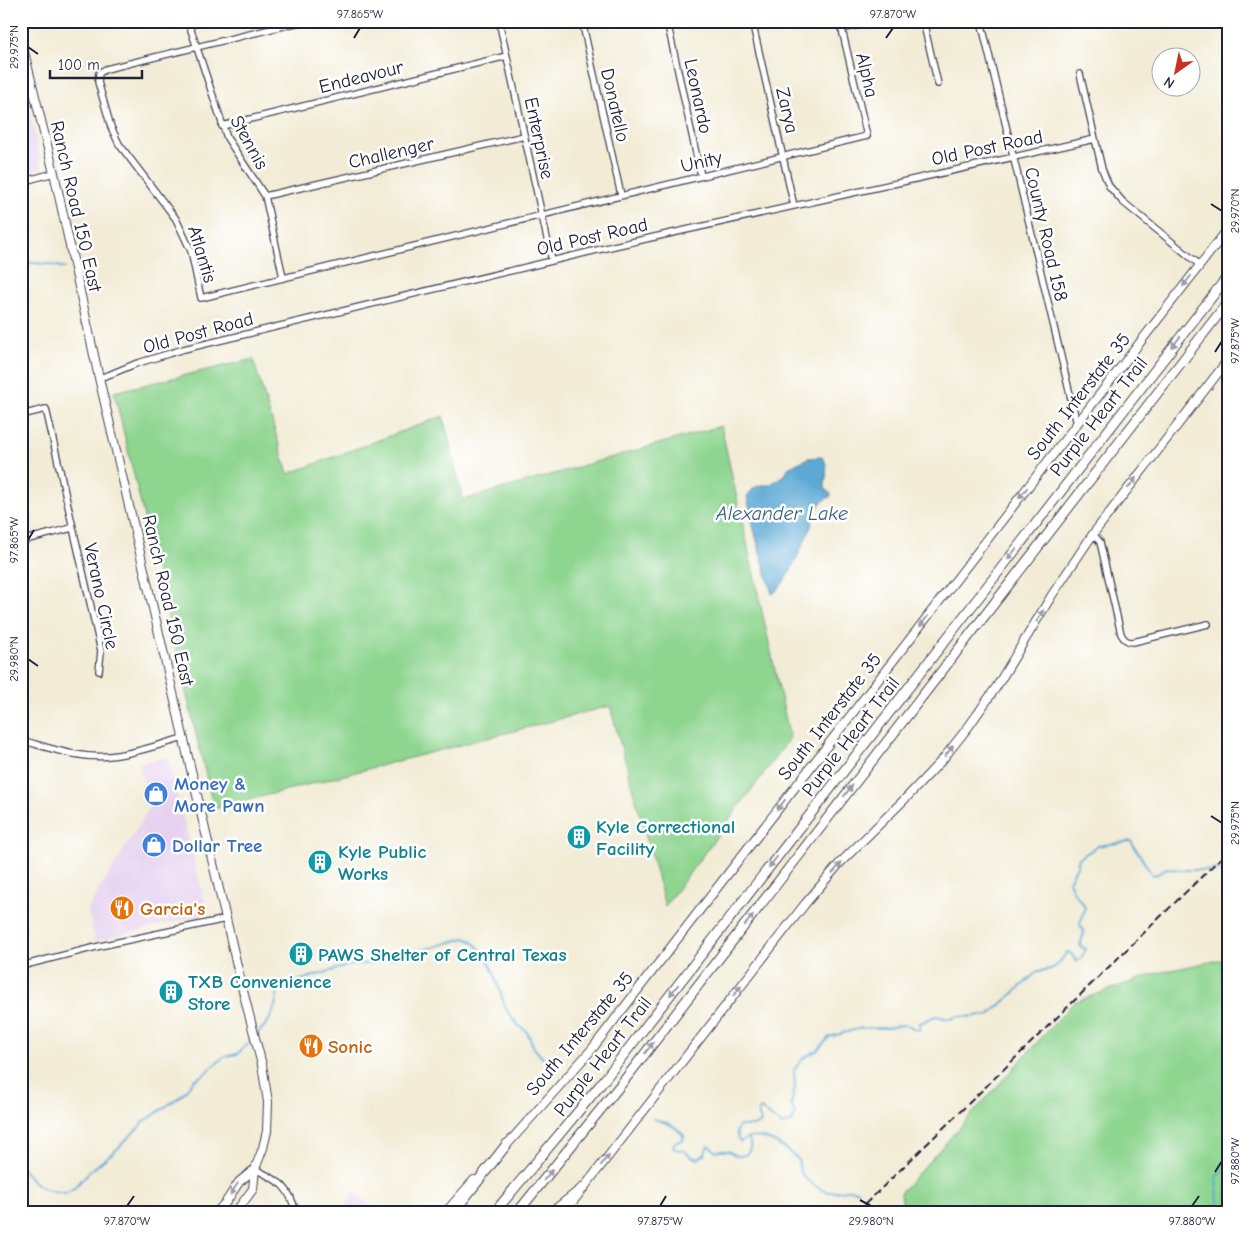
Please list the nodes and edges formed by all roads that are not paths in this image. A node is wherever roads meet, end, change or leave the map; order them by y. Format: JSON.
{"nodes":[{"id":1,"x":188,"y":21,"type":"edge"},
{"id":2,"x":304,"y":21,"type":"edge"},
{"id":3,"x":499,"y":21,"type":"edge"},
{"id":4,"x":582,"y":21,"type":"edge"},
{"id":5,"x":667,"y":21,"type":"edge"},
{"id":6,"x":752,"y":21,"type":"edge"},
{"id":7,"x":840,"y":21,"type":"edge"},
{"id":8,"x":877,"y":21,"type":"edge"},
{"id":9,"x":923,"y":21,"type":"edge"},
{"id":10,"x":981,"y":21,"type":"edge"},
{"id":11,"x":842,"y":29,"type":"junction"},
{"id":12,"x":21,"y":40,"type":"edge"},
{"id":13,"x":196,"y":47,"type":"junction"},
{"id":14,"x":506,"y":56,"type":"junction"},
{"id":15,"x":1080,"y":74,"type":"dead end"},
{"id":16,"x":938,"y":84,"type":"dead end"},
{"id":17,"x":222,"y":126,"type":"junction"},
{"id":18,"x":524,"y":136,"type":"junction"},
{"id":19,"x":867,"y":136,"type":"joint"},
{"id":20,"x":1095,"y":139,"type":"junction"},
{"id":21,"x":784,"y":157,"type":"junction"},
{"id":22,"x":1013,"y":157,"type":"junction"},
{"id":23,"x":54,"y":173,"type":"junction"},
{"id":24,"x":701,"y":176,"type":"junction"},
{"id":25,"x":21,"y":182,"type":"edge"},
{"id":26,"x":621,"y":195,"type":"junction"},
{"id":27,"x":265,"y":196,"type":"junction"},
{"id":28,"x":794,"y":206,"type":"junction"},
{"id":29,"x":542,"y":216,"type":"junction"},
{"id":30,"x":1228,"y":229,"type":"edge"},
{"id":31,"x":552,"y":261,"type":"junction"},
{"id":32,"x":1200,"y":265,"type":"junction"},
{"id":33,"x":283,"y":276,"type":"junction"},
{"id":34,"x":1228,"y":276,"type":"edge"},
{"id":35,"x":1228,"y":302,"type":"edge"},
{"id":36,"x":1228,"y":360,"type":"edge"},
{"id":37,"x":99,"y":378,"type":"junction"},
{"id":38,"x":21,"y":415,"type":"edge"},
{"id":39,"x":1076,"y":424,"type":"junction"},
{"id":40,"x":72,"y":528,"type":"junction"},
{"id":41,"x":1093,"y":534,"type":"junction"},
{"id":42,"x":21,"y":541,"type":"edge"},
{"id":43,"x":1208,"y":624,"type":"dead end"},
{"id":44,"x":99,"y":671,"type":"dead end"},
{"id":45,"x":184,"y":738,"type":"junction"},
{"id":46,"x":21,"y":740,"type":"edge"},
{"id":47,"x":226,"y":919,"type":"junction"},
{"id":48,"x":21,"y":966,"type":"edge"},
{"id":49,"x":507,"y":1144,"type":"junction"},
{"id":50,"x":256,"y":1169,"type":"junction"},
{"id":51,"x":584,"y":1187,"type":"junction"},
{"id":52,"x":216,"y":1213,"type":"edge"},
{"id":53,"x":235,"y":1213,"type":"edge"},
{"id":54,"x":296,"y":1213,"type":"edge"},
{"id":55,"x":445,"y":1213,"type":"edge"},
{"id":56,"x":453,"y":1213,"type":"edge"},
{"id":57,"x":494,"y":1213,"type":"edge"},
{"id":58,"x":516,"y":1213,"type":"edge"},
{"id":59,"x":551,"y":1213,"type":"edge"},
{"id":60,"x":564,"y":1213,"type":"edge"}],
"edges":[{"from":1,"to":13,"type":"street","name":"Stennis"},
{"from":2,"to":13,"type":"street","name":"Atlantis"},
{"from":3,"to":14,"type":"street","name":"Enterprise"},
{"from":4,"to":26,"type":"street","name":"Donatello"},
{"from":5,"to":24,"type":"street","name":"Leonardo"},
{"from":6,"to":21,"type":"street","name":"Zarya"},
{"from":7,"to":11,"type":"street","name":"Alpha"},
{"from":8,"to":11,"type":"street"},
{"from":9,"to":16,"type":"street"},
{"from":10,"to":22,"type":"street","name":"County Road 158"},
{"from":11,"to":19,"type":"street","name":"Alpha"},
{"from":12,"to":23,"type":"main road","name":"Ranch Road 150 East"},
{"from":13,"to":17,"type":"street","name":"Stennis"},
{"from":13,"to":33,"type":"street","name":"Atlantis"},
{"from":14,"to":17,"type":"street","name":"Endeavour"},
{"from":14,"to":18,"type":"street","name":"Enterprise"},
{"from":15,"to":20,"type":"street"},
{"from":17,"to":27,"type":"street","name":"Stennis"},
{"from":18,"to":27,"type":"street","name":"Challenger"},
{"from":18,"to":29,"type":"street","name":"Enterprise"},
{"from":19,"to":21,"type":"street","name":"Unity"},
{"from":20,"to":22,"type":"street","name":"Old Post Road"},
{"from":20,"to":32,"type":"street"},
{"from":21,"to":24,"type":"street","name":"Unity"},
{"from":21,"to":28,"type":"street","name":"Zarya"},
{"from":22,"to":28,"type":"street","name":"Old Post Road"},
{"from":22,"to":39,"type":"street","name":"County Road 158"},
{"from":23,"to":25,"type":"street"},
{"from":23,"to":37,"type":"main road","name":"Ranch Road 150 East"},
{"from":24,"to":26,"type":"street","name":"Unity"},
{"from":26,"to":29,"type":"street","name":"Unity"},
{"from":27,"to":33,"type":"street","name":"Stennis"},
{"from":28,"to":31,"type":"street","name":"Old Post Road"},
{"from":29,"to":31,"type":"street","name":"Enterprise"},
{"from":29,"to":33,"type":"street","name":"Atlantis"},
{"from":30,"to":32,"type":"main road","name":"South Interstate 35"},
{"from":31,"to":37,"type":"street","name":"Old Post Road"},
{"from":32,"to":39,"type":"main road","name":"South Interstate 35","one_way":true},
{"from":34,"to":57,"type":"highway","name":"Purple Heart Trail","one_way":true},
{"from":58,"to":35,"type":"highway","name":"Purple Heart Trail","one_way":true},
{"from":41,"to":36,"type":"main road","one_way":true},
{"from":37,"to":45,"type":"main road","name":"Ranch Road 150 East"},
{"from":38,"to":40,"type":"street","name":"Verano Circle"},
{"from":39,"to":49,"type":"main road","name":"South Interstate 35","one_way":true},
{"from":40,"to":42,"type":"street"},
{"from":40,"to":44,"type":"street","name":"Verano Circle"},
{"from":41,"to":43,"type":"street"},
{"from":51,"to":41,"type":"main road","one_way":true},
{"from":45,"to":46,"type":"street"},
{"from":45,"to":47,"type":"main road","name":"Ranch Road 150 East"},
{"from":47,"to":48,"type":"street"},
{"from":47,"to":50,"type":"main road","name":"Ranch Road 150 East"},
{"from":49,"to":55,"type":"main road","name":"South Interstate 35"},
{"from":49,"to":56,"type":"highway"},
{"from":50,"to":52,"type":"main road","one_way":true},
{"from":50,"to":53,"type":"main road","name":"Ranch Road 150 East"},
{"from":50,"to":54,"type":"street"},
{"from":51,"to":59,"type":"highway"},
{"from":51,"to":60,"type":"main road"}]}
